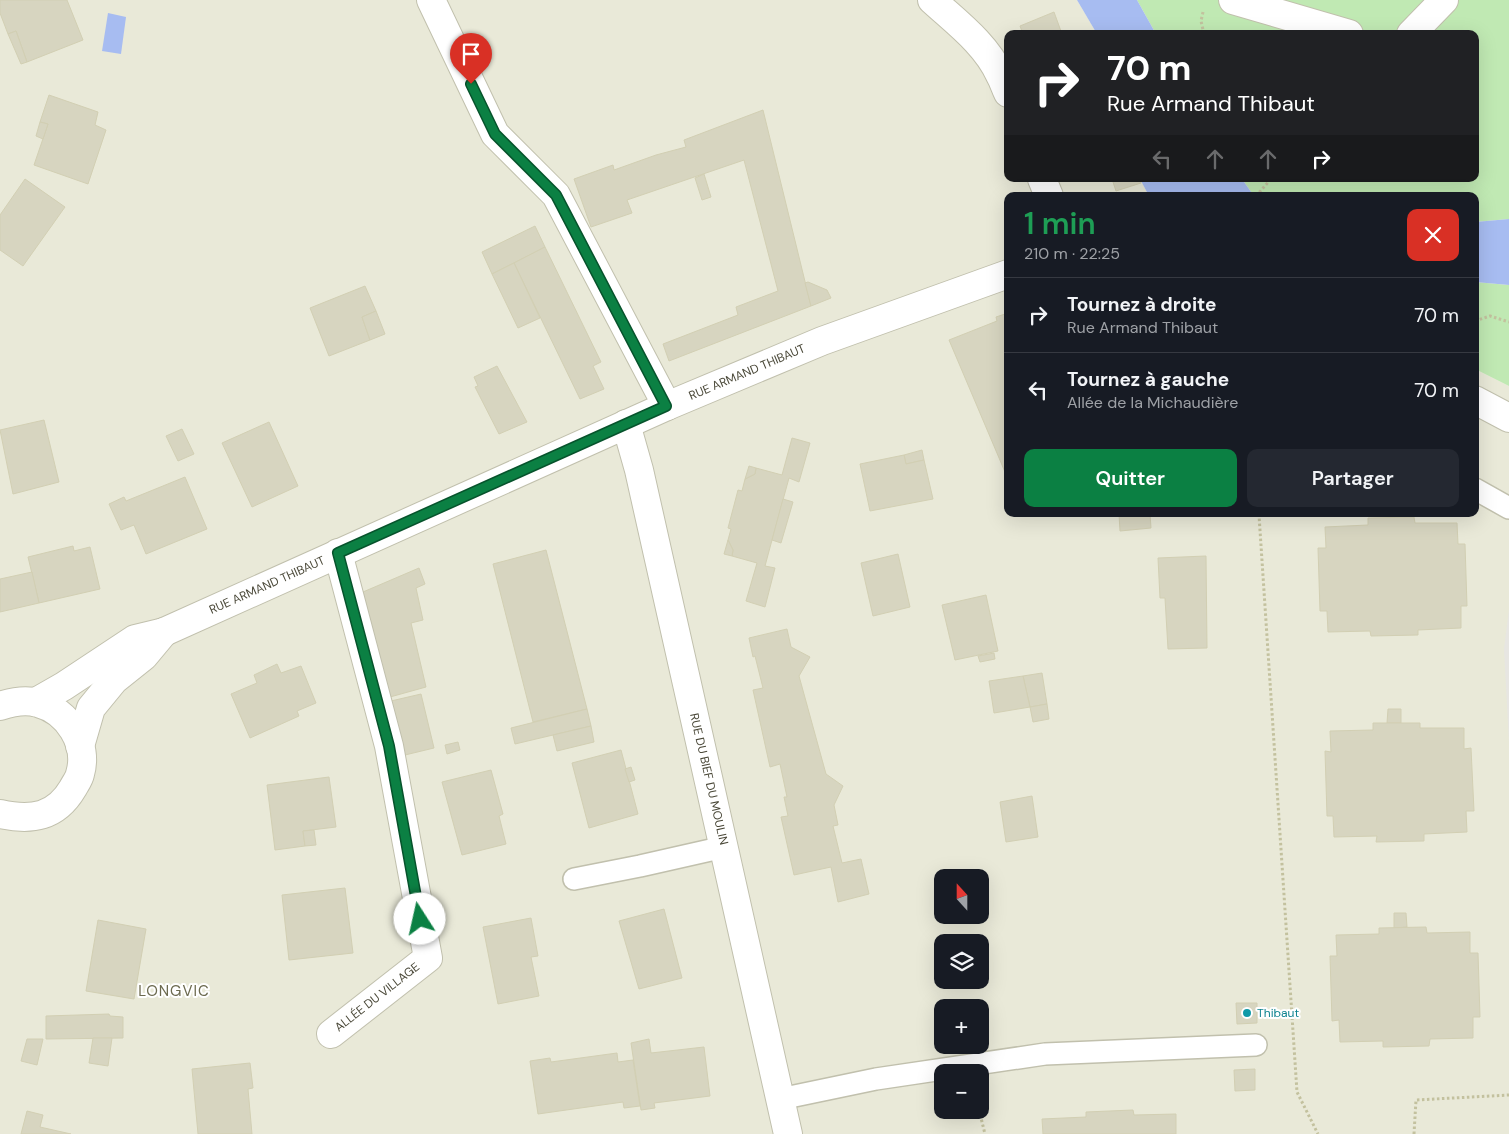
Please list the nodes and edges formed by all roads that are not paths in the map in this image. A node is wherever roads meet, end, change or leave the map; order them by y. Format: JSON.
{"nodes":[{"id":1,"x":431,"y":0,"type":"edge"},
{"id":2,"x":932,"y":0,"type":"edge"},
{"id":3,"x":1444,"y":0,"type":"edge"},
{"id":4,"x":1242,"y":1,"type":"edge"},
{"id":5,"x":1335,"y":30,"type":"edge"},
{"id":6,"x":1415,"y":30,"type":"edge"},
{"id":7,"x":1004,"y":84,"type":"edge"},
{"id":8,"x":1004,"y":275,"type":"edge"},
{"id":9,"x":1479,"y":402,"type":"edge"},
{"id":10,"x":666,"y":406,"type":"junction"},
{"id":11,"x":1509,"y":418,"type":"edge"},
{"id":12,"x":626,"y":424,"type":"junction"},
{"id":13,"x":1479,"y":491,"type":"edge"},
{"id":14,"x":1509,"y":508,"type":"edge"},
{"id":15,"x":338,"y":553,"type":"junction"},
{"id":16,"x":164,"y":632,"type":"junction"},
{"id":17,"x":36,"y":702,"type":"junction"},
{"id":18,"x":0,"y":706,"type":"edge"},
{"id":19,"x":80,"y":746,"type":"junction"},
{"id":20,"x":0,"y":814,"type":"edge"},
{"id":21,"x":724,"y":847,"type":"junction"},
{"id":22,"x":574,"y":879,"type":"dead end"},
{"id":23,"x":331,"y":1034,"type":"dead end"},
{"id":24,"x":1256,"y":1046,"type":"dead end"},
{"id":25,"x":780,"y":1099,"type":"junction"},
{"id":26,"x":788,"y":1134,"type":"edge"}],
"edges":[{"from":1,"to":10,"type":"street"},
{"from":2,"to":7,"type":"street"},
{"from":3,"to":6,"type":"street"},
{"from":4,"to":5,"type":"street"},
{"from":8,"to":10,"type":"street","name":"RUE ARMAND THIBAUT"},
{"from":9,"to":11,"type":"street"},
{"from":10,"to":12,"type":"street","name":"RUE ARMAND THIBAUT"},
{"from":12,"to":15,"type":"street","name":"RUE ARMAND THIBAUT"},
{"from":12,"to":21,"type":"street","name":"RUE DU BIEF DU MOULIN"},
{"from":13,"to":14,"type":"lane"},
{"from":15,"to":16,"type":"street","name":"RUE ARMAND THIBAUT"},
{"from":15,"to":23,"type":"street","name":"ALLÉE DU VILLAGE"},
{"from":16,"to":17,"type":"street","name":"RUE ARMAND THIBAUT"},
{"from":16,"to":19,"type":"street","name":"RUE ARMAND THIBAUT"},
{"from":17,"to":18,"type":"street"},
{"from":17,"to":19,"type":"street"},
{"from":19,"to":20,"type":"street"},
{"from":21,"to":22,"type":"lane"},
{"from":21,"to":25,"type":"street","name":"RUE DU BIEF DU MOULIN"},
{"from":24,"to":25,"type":"lane"},
{"from":25,"to":26,"type":"street","name":"RUE DU BIEF DU MOULIN"}]}
